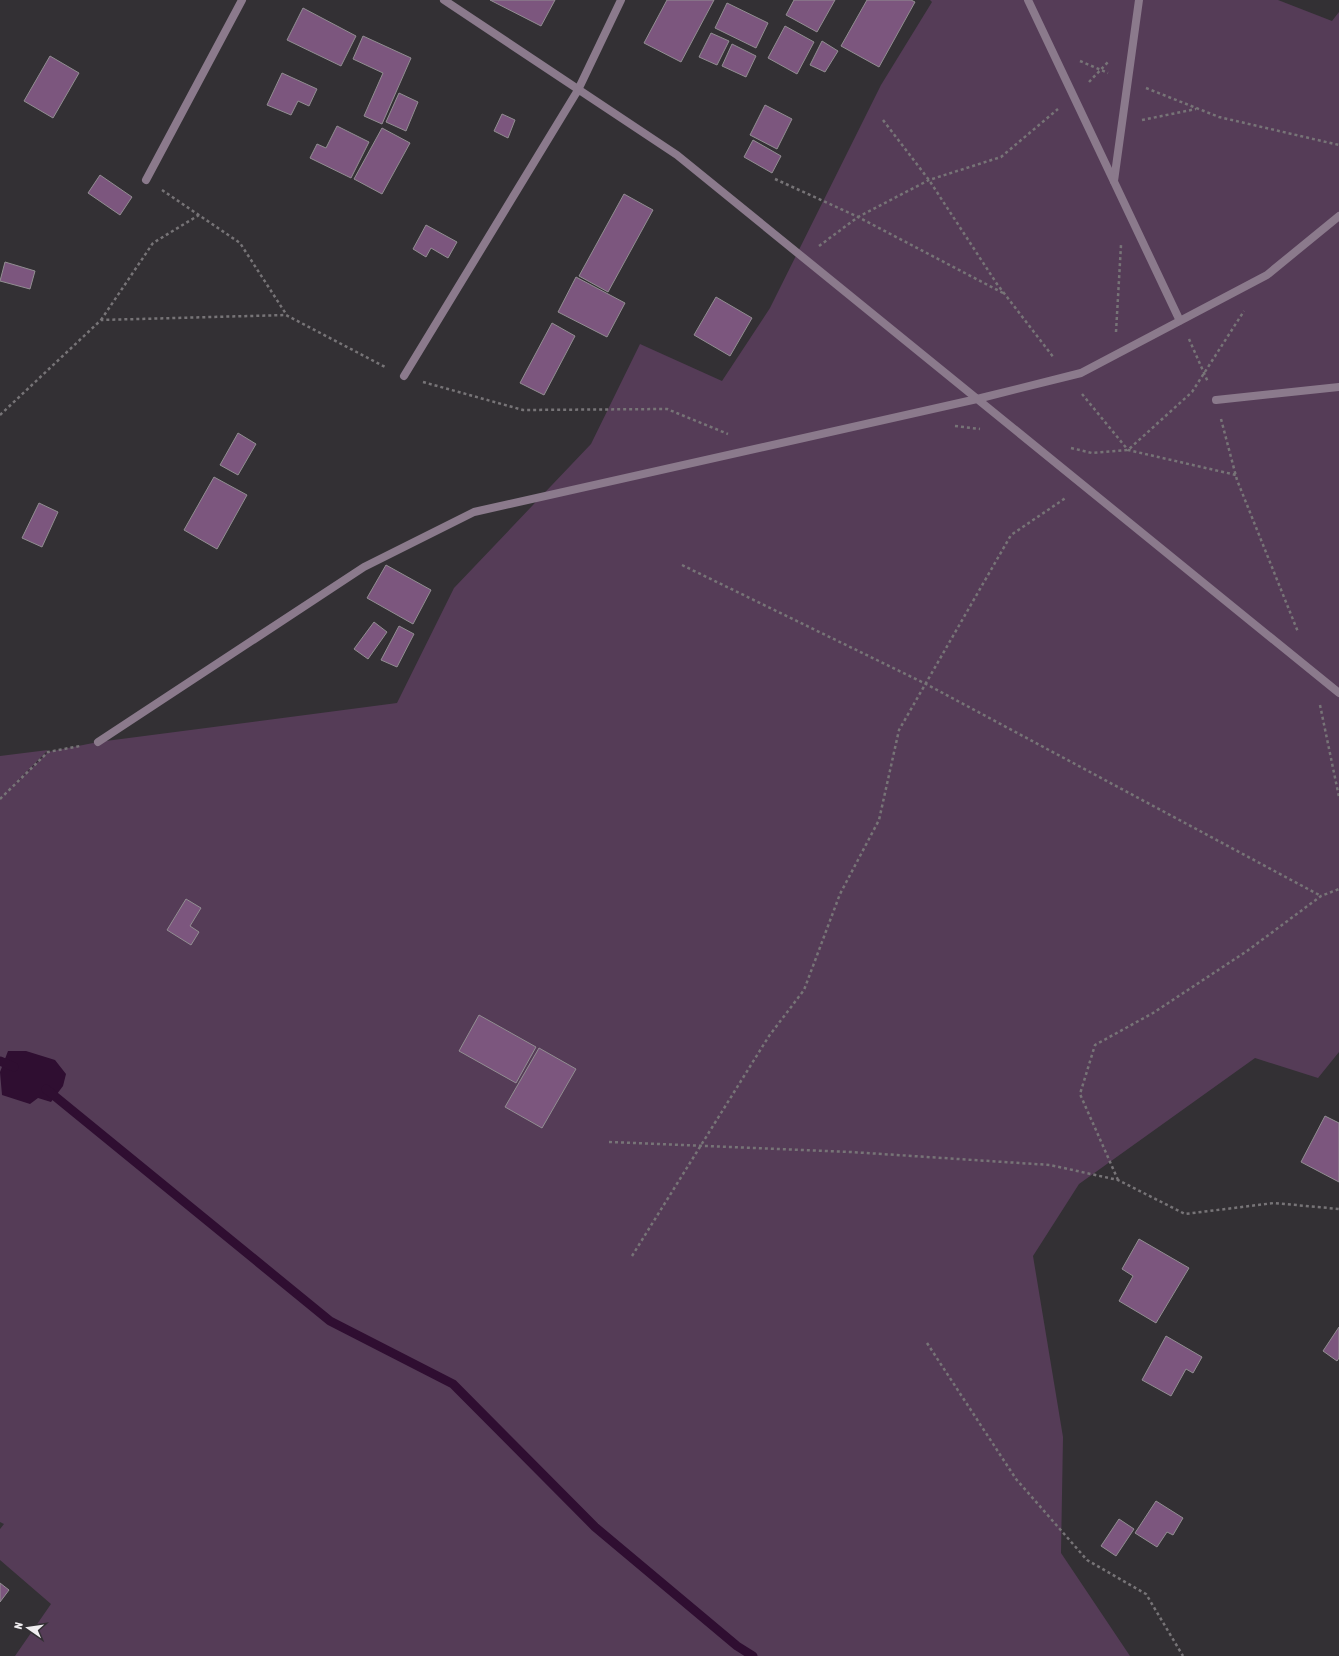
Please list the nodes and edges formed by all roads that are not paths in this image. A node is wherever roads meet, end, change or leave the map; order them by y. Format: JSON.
{"nodes":[{"id":1,"x":242,"y":0,"type":"edge"},
{"id":2,"x":444,"y":0,"type":"edge"},
{"id":3,"x":621,"y":0,"type":"edge"},
{"id":4,"x":1028,"y":0,"type":"edge"},
{"id":5,"x":1139,"y":0,"type":"edge"},
{"id":6,"x":578,"y":90,"type":"junction"},
{"id":7,"x":146,"y":180,"type":"road end"},
{"id":8,"x":1114,"y":181,"type":"junction"},
{"id":9,"x":1339,"y":216,"type":"edge"},
{"id":10,"x":1180,"y":321,"type":"junction"},
{"id":11,"x":404,"y":376,"type":"road end"},
{"id":12,"x":1339,"y":387,"type":"edge"},
{"id":13,"x":977,"y":399,"type":"junction"},
{"id":14,"x":1216,"y":400,"type":"road end"},
{"id":15,"x":1339,"y":693,"type":"edge"},
{"id":16,"x":98,"y":742,"type":"road end"}],
"edges":[{"from":1,"to":7,"type":"street"},
{"from":2,"to":6,"type":"street"},
{"from":3,"to":6,"type":"street"},
{"from":4,"to":8,"type":"street"},
{"from":5,"to":8,"type":"street"},
{"from":6,"to":11,"type":"street"},
{"from":6,"to":13,"type":"street"},
{"from":8,"to":10,"type":"street"},
{"from":9,"to":10,"type":"street"},
{"from":10,"to":13,"type":"street"},
{"from":12,"to":14,"type":"street"},
{"from":13,"to":15,"type":"street"},
{"from":13,"to":16,"type":"street"}]}
